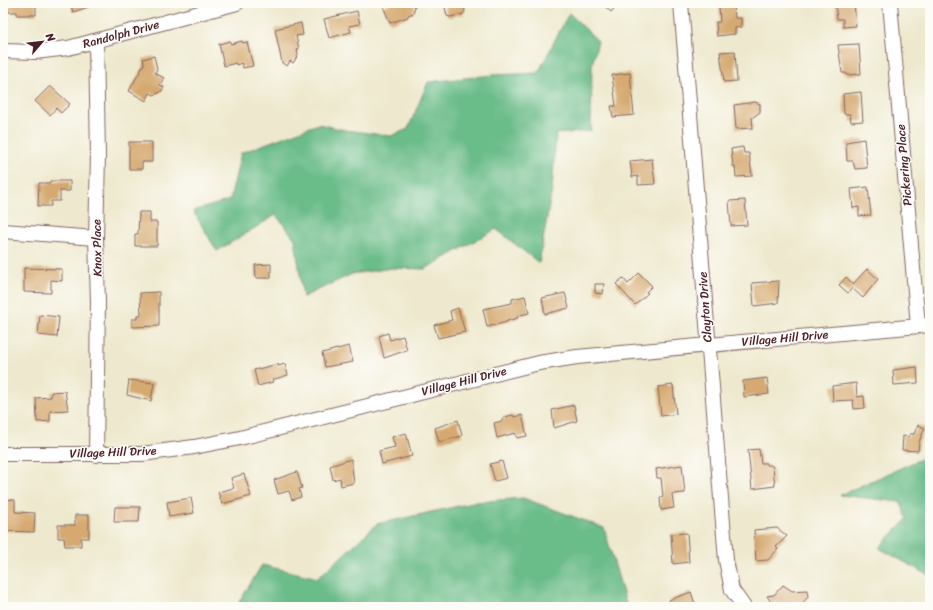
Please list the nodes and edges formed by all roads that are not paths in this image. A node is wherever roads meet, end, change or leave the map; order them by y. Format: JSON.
{"nodes":[{"id":1,"x":237,"y":3,"type":"edge"},
{"id":2,"x":681,"y":3,"type":"edge"},
{"id":3,"x":890,"y":3,"type":"edge"},
{"id":4,"x":96,"y":41,"type":"junction"},
{"id":5,"x":3,"y":51,"type":"edge"},
{"id":6,"x":3,"y":231,"type":"edge"},
{"id":7,"x":96,"y":238,"type":"junction"},
{"id":8,"x":924,"y":326,"type":"edge"},
{"id":9,"x":708,"y":345,"type":"junction"},
{"id":10,"x":3,"y":454,"type":"edge"},
{"id":11,"x":96,"y":455,"type":"junction"},
{"id":12,"x":744,"y":607,"type":"edge"}],
"edges":[{"from":1,"to":4,"type":"street","name":"Randolph Drive"},
{"from":2,"to":9,"type":"street","name":"Clayton Drive"},
{"from":3,"to":8,"type":"street","name":"Pickering Place"},
{"from":4,"to":5,"type":"street","name":"Randolph Drive"},
{"from":4,"to":7,"type":"street","name":"Knox Place"},
{"from":6,"to":7,"type":"street"},
{"from":7,"to":11,"type":"street","name":"Knox Place"},
{"from":8,"to":9,"type":"street","name":"Village Hill Drive"},
{"from":9,"to":11,"type":"street","name":"Village Hill Drive"},
{"from":9,"to":12,"type":"street","name":"Clayton Drive"},
{"from":10,"to":11,"type":"street","name":"Village Hill Drive"}]}
